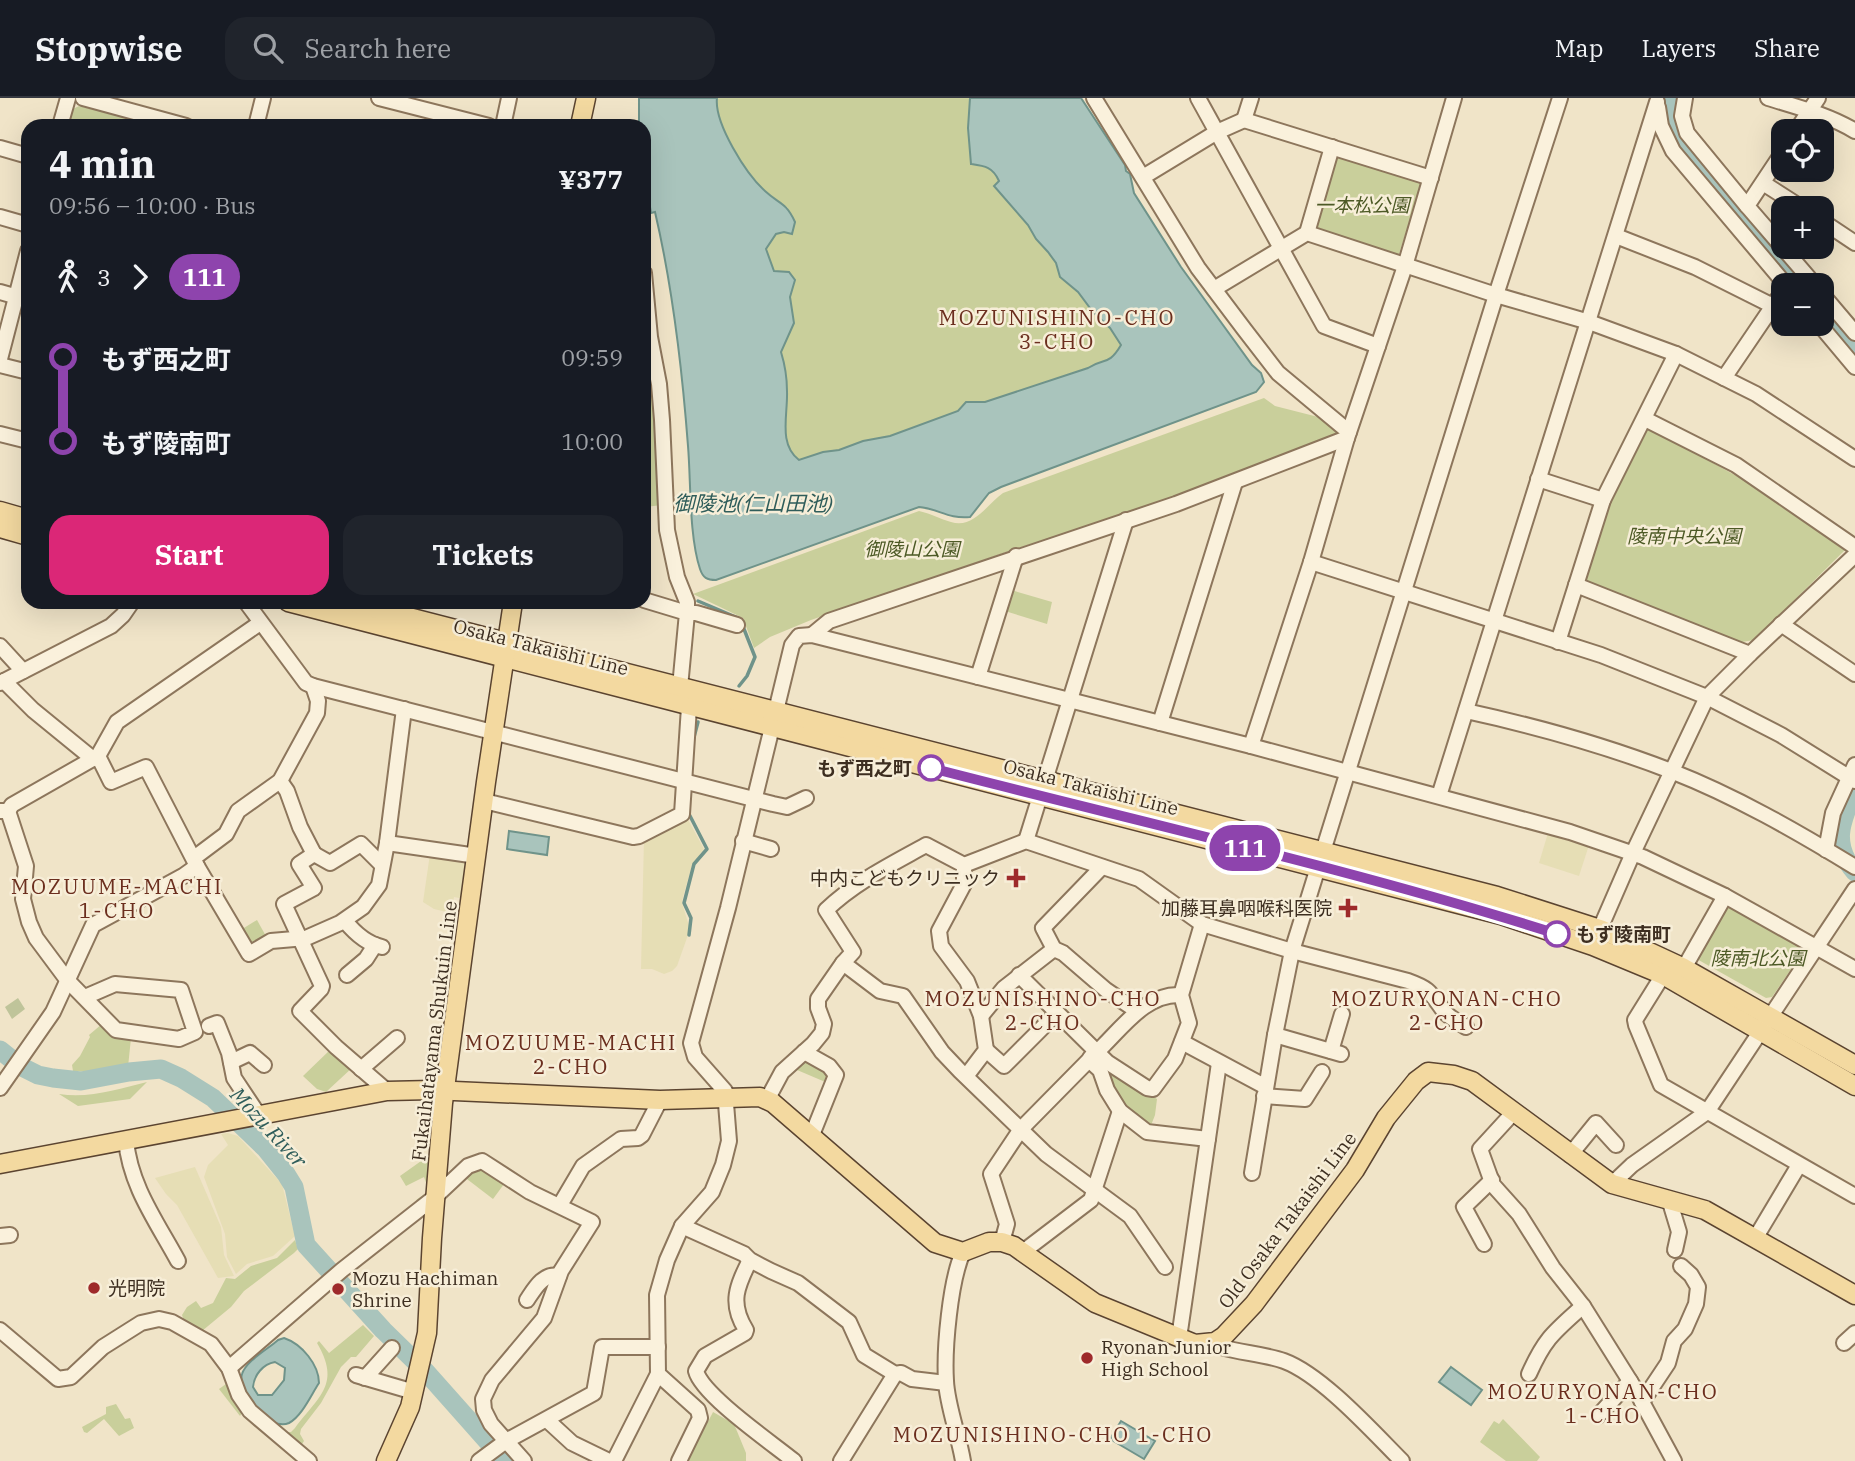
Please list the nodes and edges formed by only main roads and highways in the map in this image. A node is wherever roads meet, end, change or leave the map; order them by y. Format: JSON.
{"nodes":[{"id":1,"x":586,"y":98,"type":"edge"},
{"id":2,"x":582,"y":119,"type":"edge"},
{"id":3,"x":0,"y":511,"type":"edge"},
{"id":4,"x":21,"y":517,"type":"edge"},
{"id":5,"x":0,"y":528,"type":"edge"},
{"id":6,"x":21,"y":534,"type":"edge"},
{"id":7,"x":319,"y":609,"type":"edge"},
{"id":8,"x":373,"y":609,"type":"edge"},
{"id":9,"x":512,"y":609,"type":"edge"},
{"id":10,"x":506,"y":651,"type":"junction"},
{"id":11,"x":774,"y":719,"type":"junction"},
{"id":12,"x":1596,"y":937,"type":"junction"},
{"id":13,"x":1855,"y":1065,"type":"edge"},
{"id":14,"x":1855,"y":1086,"type":"edge"},
{"id":15,"x":444,"y":1092,"type":"junction"},
{"id":16,"x":0,"y":1164,"type":"edge"},
{"id":17,"x":1855,"y":1295,"type":"edge"},
{"id":18,"x":386,"y":1461,"type":"edge"}],
"edges":[{"from":1,"to":2,"type":"main road"},
{"from":3,"to":4,"type":"main road"},
{"from":5,"to":6,"type":"main road"},
{"from":7,"to":10,"type":"main road","name":"Osaka Takaishi Line"},
{"from":8,"to":10,"type":"main road","name":"Osaka Takaishi Line"},
{"from":9,"to":10,"type":"main road","name":"Fukaihatayama Shukuin Line"},
{"from":10,"to":11,"type":"main road","name":"Osaka Takaishi Line"},
{"from":10,"to":11,"type":"main road","name":"Osaka Takaishi Line"},
{"from":10,"to":15,"type":"main road","name":"Fukaihatayama Shukuin Line"},
{"from":11,"to":12,"type":"main road","name":"Osaka Takaishi Line"},
{"from":12,"to":13,"type":"main road","name":"Osaka Takaishi Line"},
{"from":12,"to":14,"type":"main road","name":"Osaka Takaishi Line"},
{"from":15,"to":16,"type":"main road"},
{"from":15,"to":17,"type":"main road","name":"Old Osaka Takaishi Line"},
{"from":15,"to":18,"type":"main road","name":"Fukaihatayama Shukuin Line"}]}
